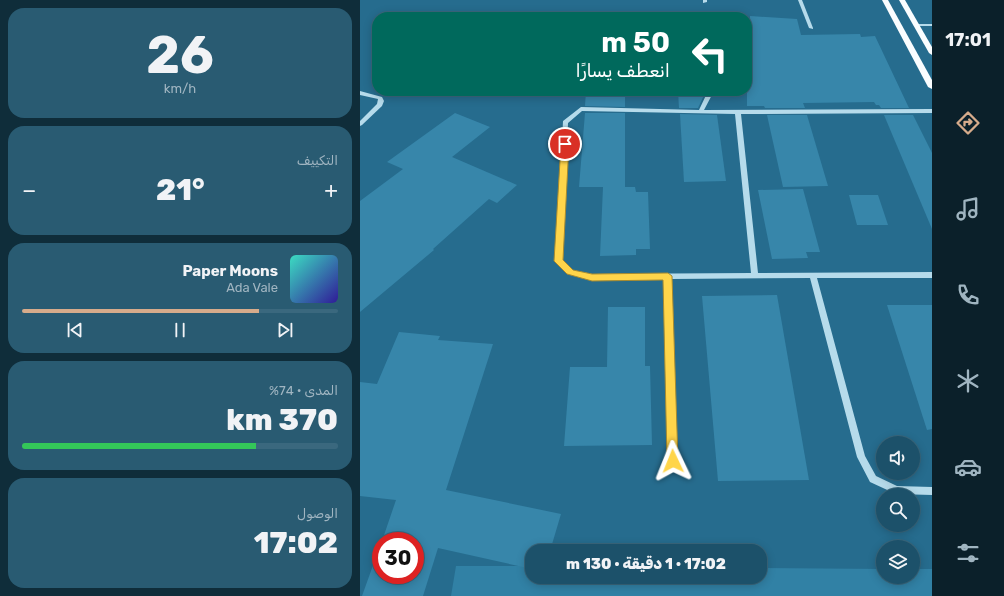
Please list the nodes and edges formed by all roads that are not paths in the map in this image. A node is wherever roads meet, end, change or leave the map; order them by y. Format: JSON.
{"nodes":[{"id":1,"x":800,"y":0,"type":"edge"},
{"id":2,"x":885,"y":0,"type":"edge"},
{"id":3,"x":902,"y":0,"type":"edge"},
{"id":4,"x":916,"y":24,"type":"junction"},
{"id":5,"x":932,"y":25,"type":"edge"},
{"id":6,"x":811,"y":28,"type":"dead end"},
{"id":7,"x":932,"y":53,"type":"edge"},
{"id":8,"x":932,"y":87,"type":"edge"},
{"id":9,"x":360,"y":93,"type":"edge"},
{"id":10,"x":372,"y":95,"type":"edge"},
{"id":11,"x":376,"y":96,"type":"edge"},
{"id":12,"x":708,"y":96,"type":"edge"},
{"id":13,"x":701,"y":111,"type":"junction"},
{"id":14,"x":932,"y":111,"type":"edge"},
{"id":15,"x":738,"y":112,"type":"junction"},
{"id":16,"x":360,"y":124,"type":"edge"},
{"id":17,"x":813,"y":275,"type":"junction"},
{"id":18,"x":932,"y":275,"type":"edge"},
{"id":19,"x":668,"y":276,"type":"junction"},
{"id":20,"x":756,"y":276,"type":"junction"},
{"id":21,"x":673,"y":461,"type":"dead end"},
{"id":22,"x":932,"y":490,"type":"edge"}],
"edges":[{"from":1,"to":6,"type":"street"},
{"from":2,"to":8,"type":"main road"},
{"from":3,"to":4,"type":"main road"},
{"from":4,"to":5,"type":"street"},
{"from":4,"to":7,"type":"main road"},
{"from":9,"to":10,"type":"street"},
{"from":11,"to":16,"type":"street"},
{"from":12,"to":13,"type":"street"},
{"from":13,"to":15,"type":"street"},
{"from":13,"to":19,"type":"street"},
{"from":14,"to":15,"type":"street"},
{"from":15,"to":20,"type":"street"},
{"from":17,"to":18,"type":"street"},
{"from":17,"to":20,"type":"street"},
{"from":17,"to":22,"type":"street"},
{"from":19,"to":20,"type":"street"},
{"from":19,"to":21,"type":"street"}]}
